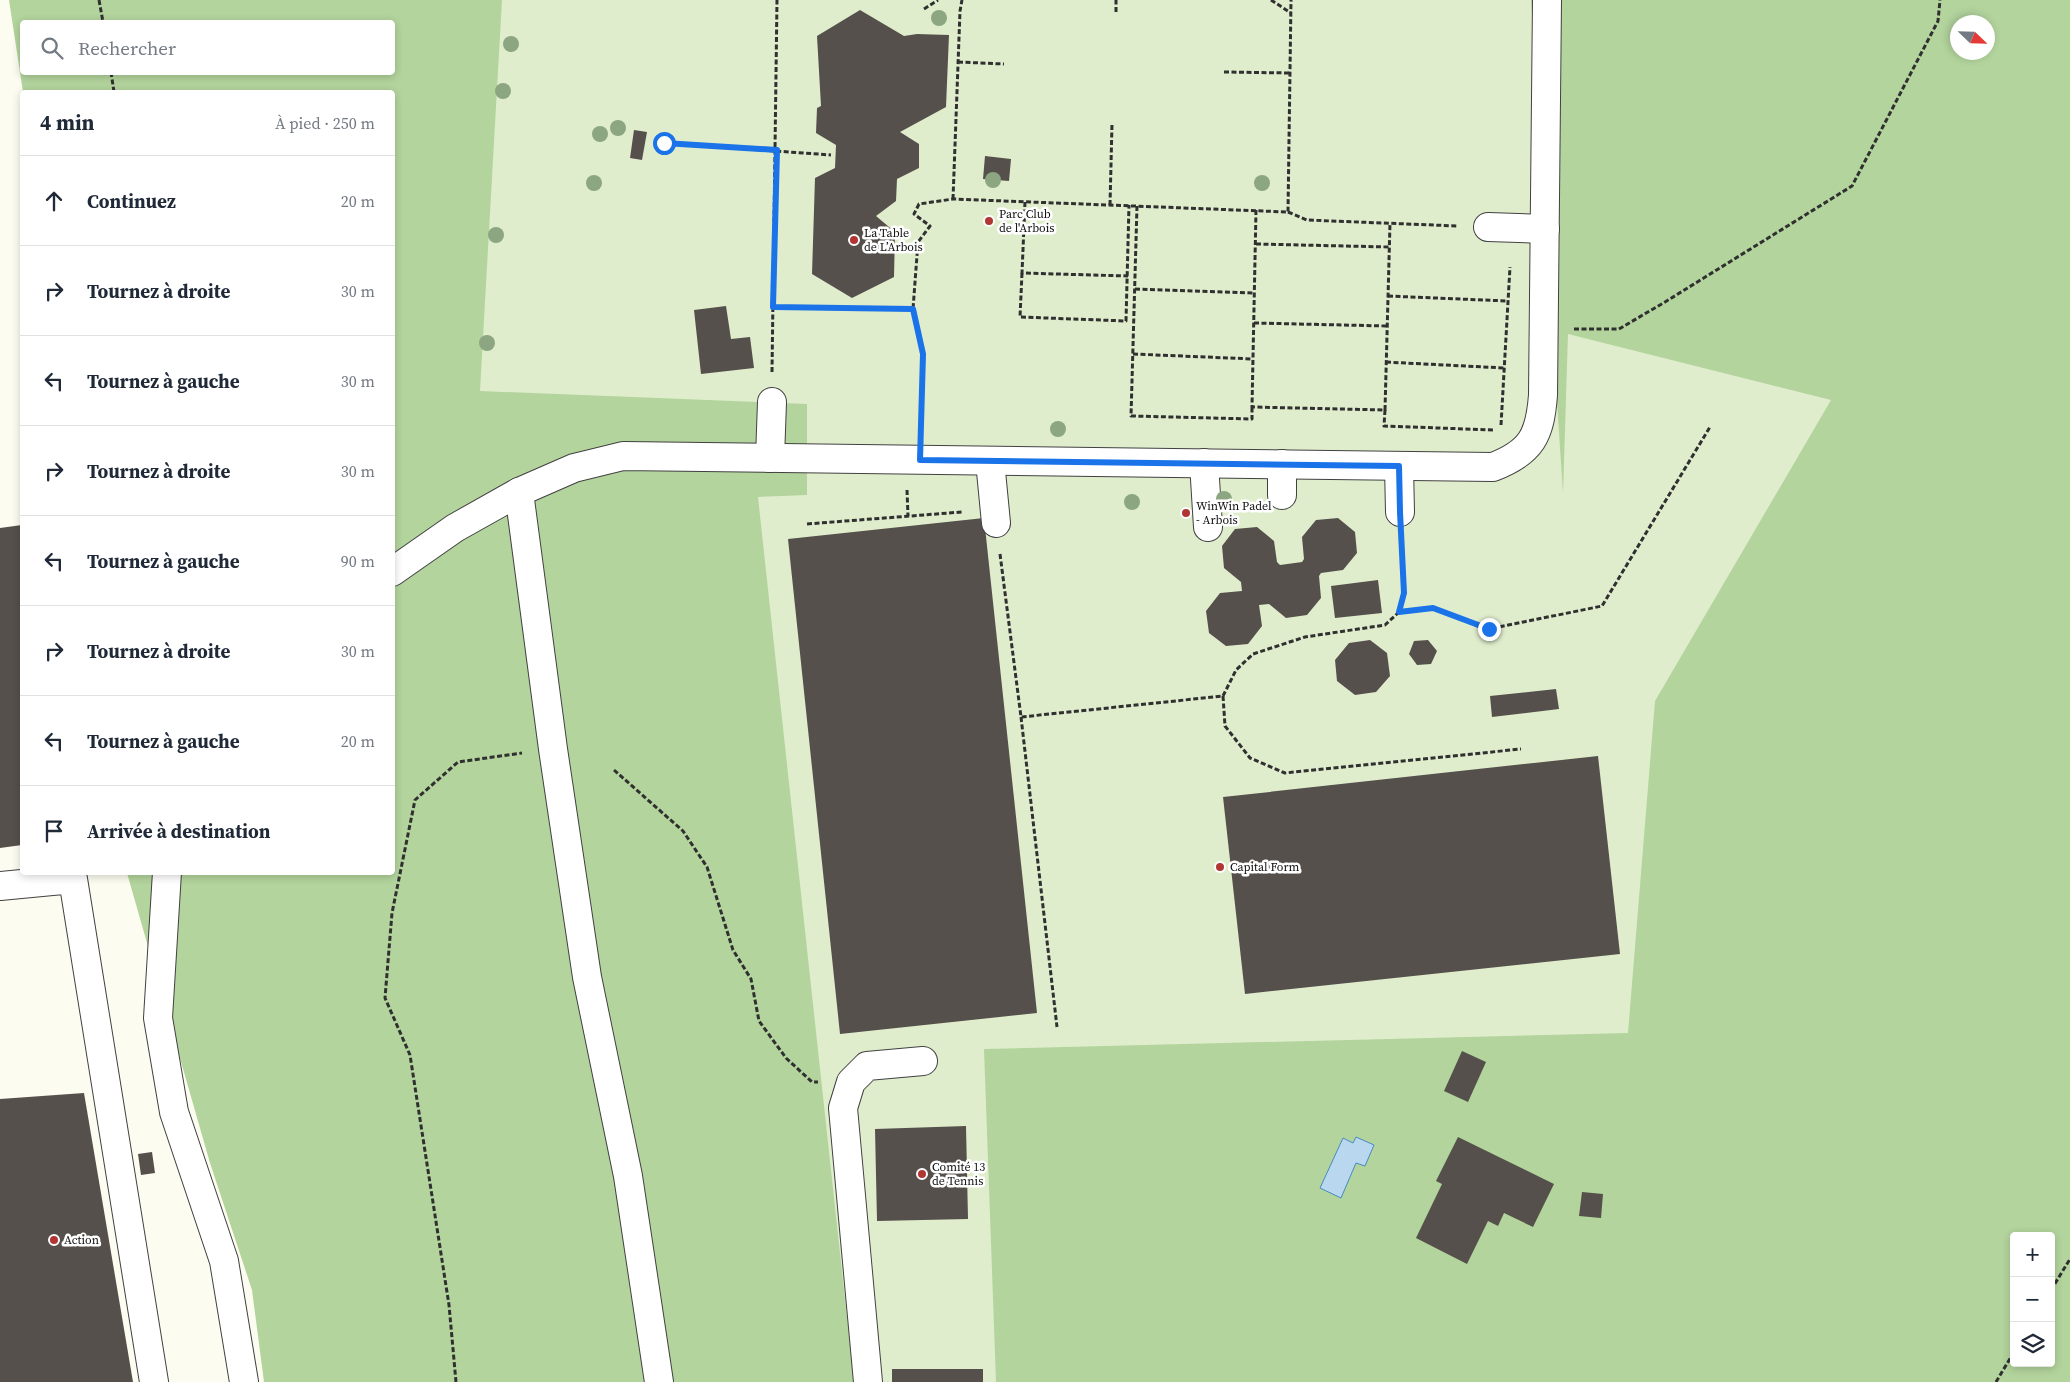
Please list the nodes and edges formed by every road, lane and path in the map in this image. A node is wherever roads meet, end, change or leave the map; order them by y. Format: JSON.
{"nodes":[{"id":1,"x":99,"y":0,"type":"edge"},
{"id":2,"x":778,"y":0,"type":"edge"},
{"id":3,"x":938,"y":0,"type":"edge"},
{"id":4,"x":962,"y":0,"type":"edge"},
{"id":5,"x":1116,"y":0,"type":"edge"},
{"id":6,"x":1271,"y":0,"type":"edge"},
{"id":7,"x":1291,"y":0,"type":"edge"},
{"id":8,"x":1547,"y":0,"type":"edge"},
{"id":9,"x":1940,"y":0,"type":"edge"},
{"id":10,"x":924,"y":9,"type":"dead end"},
{"id":11,"x":1116,"y":12,"type":"dead end"},
{"id":12,"x":1291,"y":13,"type":"junction"},
{"id":13,"x":103,"y":20,"type":"edge"},
{"id":14,"x":958,"y":62,"type":"junction"},
{"id":15,"x":1004,"y":64,"type":"dead end"},
{"id":16,"x":1224,"y":72,"type":"dead end"},
{"id":17,"x":1290,"y":73,"type":"junction"},
{"id":18,"x":111,"y":75,"type":"edge"},
{"id":19,"x":114,"y":90,"type":"edge"},
{"id":20,"x":1112,"y":124,"type":"dead end"},
{"id":21,"x":664,"y":143,"type":"dead end"},
{"id":22,"x":777,"y":150,"type":"junction"},
{"id":23,"x":831,"y":155,"type":"dead end"},
{"id":24,"x":953,"y":198,"type":"junction"},
{"id":25,"x":1025,"y":202,"type":"junction"},
{"id":26,"x":1110,"y":205,"type":"junction"},
{"id":27,"x":1129,"y":206,"type":"junction"},
{"id":28,"x":1137,"y":206,"type":"junction"},
{"id":29,"x":1256,"y":210,"type":"junction"},
{"id":30,"x":1288,"y":212,"type":"junction"},
{"id":31,"x":1390,"y":224,"type":"junction"},
{"id":32,"x":1488,"y":227,"type":"joint"},
{"id":33,"x":1545,"y":229,"type":"junction"},
{"id":34,"x":1256,"y":244,"type":"junction"},
{"id":35,"x":1389,"y":247,"type":"junction"},
{"id":36,"x":1510,"y":265,"type":"dead end"},
{"id":37,"x":1022,"y":273,"type":"junction"},
{"id":38,"x":1128,"y":276,"type":"junction"},
{"id":39,"x":1135,"y":289,"type":"junction"},
{"id":40,"x":1254,"y":293,"type":"junction"},
{"id":41,"x":1388,"y":296,"type":"junction"},
{"id":42,"x":1507,"y":301,"type":"junction"},
{"id":43,"x":773,"y":307,"type":"junction"},
{"id":44,"x":913,"y":309,"type":"junction"},
{"id":45,"x":1254,"y":323,"type":"junction"},
{"id":46,"x":1387,"y":326,"type":"junction"},
{"id":47,"x":1544,"y":329,"type":"junction"},
{"id":48,"x":1133,"y":354,"type":"junction"},
{"id":49,"x":1253,"y":359,"type":"junction"},
{"id":50,"x":1386,"y":362,"type":"junction"},
{"id":51,"x":1504,"y":368,"type":"junction"},
{"id":52,"x":772,"y":402,"type":"joint"},
{"id":53,"x":1252,"y":407,"type":"junction"},
{"id":54,"x":1385,"y":410,"type":"junction"},
{"id":55,"x":1710,"y":427,"type":"dead end"},
{"id":56,"x":770,"y":458,"type":"junction"},
{"id":57,"x":920,"y":460,"type":"junction"},
{"id":58,"x":990,"y":461,"type":"junction"},
{"id":59,"x":1204,"y":463,"type":"junction"},
{"id":60,"x":1282,"y":464,"type":"junction"},
{"id":61,"x":1399,"y":466,"type":"junction"},
{"id":62,"x":519,"y":492,"type":"junction"},
{"id":63,"x":1282,"y":495,"type":"dead end"},
{"id":64,"x":1400,"y":512,"type":"joint"},
{"id":65,"x":908,"y":516,"type":"junction"},
{"id":66,"x":996,"y":517,"type":"junction"},
{"id":67,"x":807,"y":524,"type":"dead end"},
{"id":68,"x":1208,"y":527,"type":"dead end"},
{"id":69,"x":395,"y":570,"type":"edge"},
{"id":70,"x":1399,"y":612,"type":"junction"},
{"id":71,"x":1223,"y":696,"type":"junction"},
{"id":72,"x":1021,"y":717,"type":"junction"},
{"id":73,"x":552,"y":749,"type":"junction"},
{"id":74,"x":1521,"y":749,"type":"dead end"},
{"id":75,"x":614,"y":770,"type":"dead end"},
{"id":76,"x":166,"y":875,"type":"edge"},
{"id":77,"x":0,"y":886,"type":"edge"},
{"id":78,"x":1057,"y":1027,"type":"dead end"},
{"id":79,"x":923,"y":1061,"type":"dead end"},
{"id":80,"x":851,"y":1082,"type":"junction"},
{"id":81,"x":2070,"y":1259,"type":"edge"},
{"id":82,"x":2055,"y":1283,"type":"edge"},
{"id":83,"x":2010,"y":1359,"type":"edge"},
{"id":84,"x":154,"y":1382,"type":"edge"},
{"id":85,"x":244,"y":1382,"type":"edge"},
{"id":86,"x":456,"y":1382,"type":"edge"},
{"id":87,"x":659,"y":1382,"type":"edge"},
{"id":88,"x":868,"y":1382,"type":"edge"},
{"id":89,"x":1996,"y":1382,"type":"edge"}],
"edges":[{"from":1,"to":13,"type":"path"},
{"from":2,"to":22,"type":"path"},
{"from":3,"to":10,"type":"path"},
{"from":4,"to":14,"type":"path"},
{"from":5,"to":11,"type":"path"},
{"from":6,"to":12,"type":"path"},
{"from":7,"to":12,"type":"path"},
{"from":8,"to":33,"type":"street"},
{"from":9,"to":47,"type":"path"},
{"from":12,"to":17,"type":"path"},
{"from":14,"to":15,"type":"path"},
{"from":14,"to":24,"type":"path"},
{"from":16,"to":17,"type":"path"},
{"from":17,"to":30,"type":"path"},
{"from":18,"to":19,"type":"path"},
{"from":20,"to":26,"type":"path"},
{"from":21,"to":22,"type":"path"},
{"from":22,"to":23,"type":"path"},
{"from":22,"to":43,"type":"path"},
{"from":24,"to":25,"type":"path"},
{"from":24,"to":44,"type":"path"},
{"from":25,"to":26,"type":"path"},
{"from":25,"to":37,"type":"path"},
{"from":26,"to":27,"type":"path"},
{"from":27,"to":28,"type":"path"},
{"from":27,"to":38,"type":"path"},
{"from":28,"to":29,"type":"path"},
{"from":28,"to":39,"type":"path"},
{"from":29,"to":30,"type":"path"},
{"from":29,"to":34,"type":"path"},
{"from":30,"to":31,"type":"path"},
{"from":31,"to":32,"type":"path"},
{"from":31,"to":35,"type":"path"},
{"from":32,"to":33,"type":"street"},
{"from":33,"to":47,"type":"street"},
{"from":34,"to":35,"type":"path"},
{"from":34,"to":40,"type":"path"},
{"from":35,"to":41,"type":"path"},
{"from":36,"to":42,"type":"path"},
{"from":37,"to":38,"type":"path"},
{"from":37,"to":38,"type":"path"},
{"from":39,"to":40,"type":"path"},
{"from":39,"to":48,"type":"path"},
{"from":40,"to":45,"type":"path"},
{"from":41,"to":42,"type":"path"},
{"from":41,"to":46,"type":"path"},
{"from":42,"to":51,"type":"path"},
{"from":43,"to":44,"type":"path"},
{"from":43,"to":52,"type":"path"},
{"from":44,"to":57,"type":"path"},
{"from":45,"to":46,"type":"path"},
{"from":45,"to":49,"type":"path"},
{"from":46,"to":50,"type":"path"},
{"from":47,"to":61,"type":"street"},
{"from":48,"to":49,"type":"path"},
{"from":48,"to":53,"type":"path"},
{"from":49,"to":53,"type":"path"},
{"from":50,"to":51,"type":"path"},
{"from":50,"to":54,"type":"path"},
{"from":51,"to":54,"type":"path"},
{"from":52,"to":56,"type":"street"},
{"from":53,"to":54,"type":"path"},
{"from":55,"to":70,"type":"path"},
{"from":56,"to":57,"type":"street"},
{"from":56,"to":62,"type":"street"},
{"from":57,"to":58,"type":"street"},
{"from":57,"to":65,"type":"path"},
{"from":58,"to":59,"type":"street"},
{"from":58,"to":66,"type":"street"},
{"from":59,"to":60,"type":"street"},
{"from":59,"to":68,"type":"street"},
{"from":60,"to":61,"type":"street"},
{"from":60,"to":63,"type":"street"},
{"from":61,"to":64,"type":"street"},
{"from":62,"to":69,"type":"street"},
{"from":62,"to":73,"type":"street"},
{"from":64,"to":70,"type":"path"},
{"from":65,"to":66,"type":"path"},
{"from":65,"to":67,"type":"path"},
{"from":66,"to":72,"type":"path"},
{"from":70,"to":71,"type":"path"},
{"from":71,"to":72,"type":"path"},
{"from":71,"to":74,"type":"path"},
{"from":72,"to":78,"type":"path"},
{"from":73,"to":86,"type":"path"},
{"from":73,"to":87,"type":"street"},
{"from":75,"to":80,"type":"path"},
{"from":76,"to":85,"type":"street"},
{"from":77,"to":84,"type":"street"},
{"from":79,"to":80,"type":"street"},
{"from":80,"to":88,"type":"street"},
{"from":81,"to":82,"type":"path"},
{"from":83,"to":89,"type":"path"}]}
